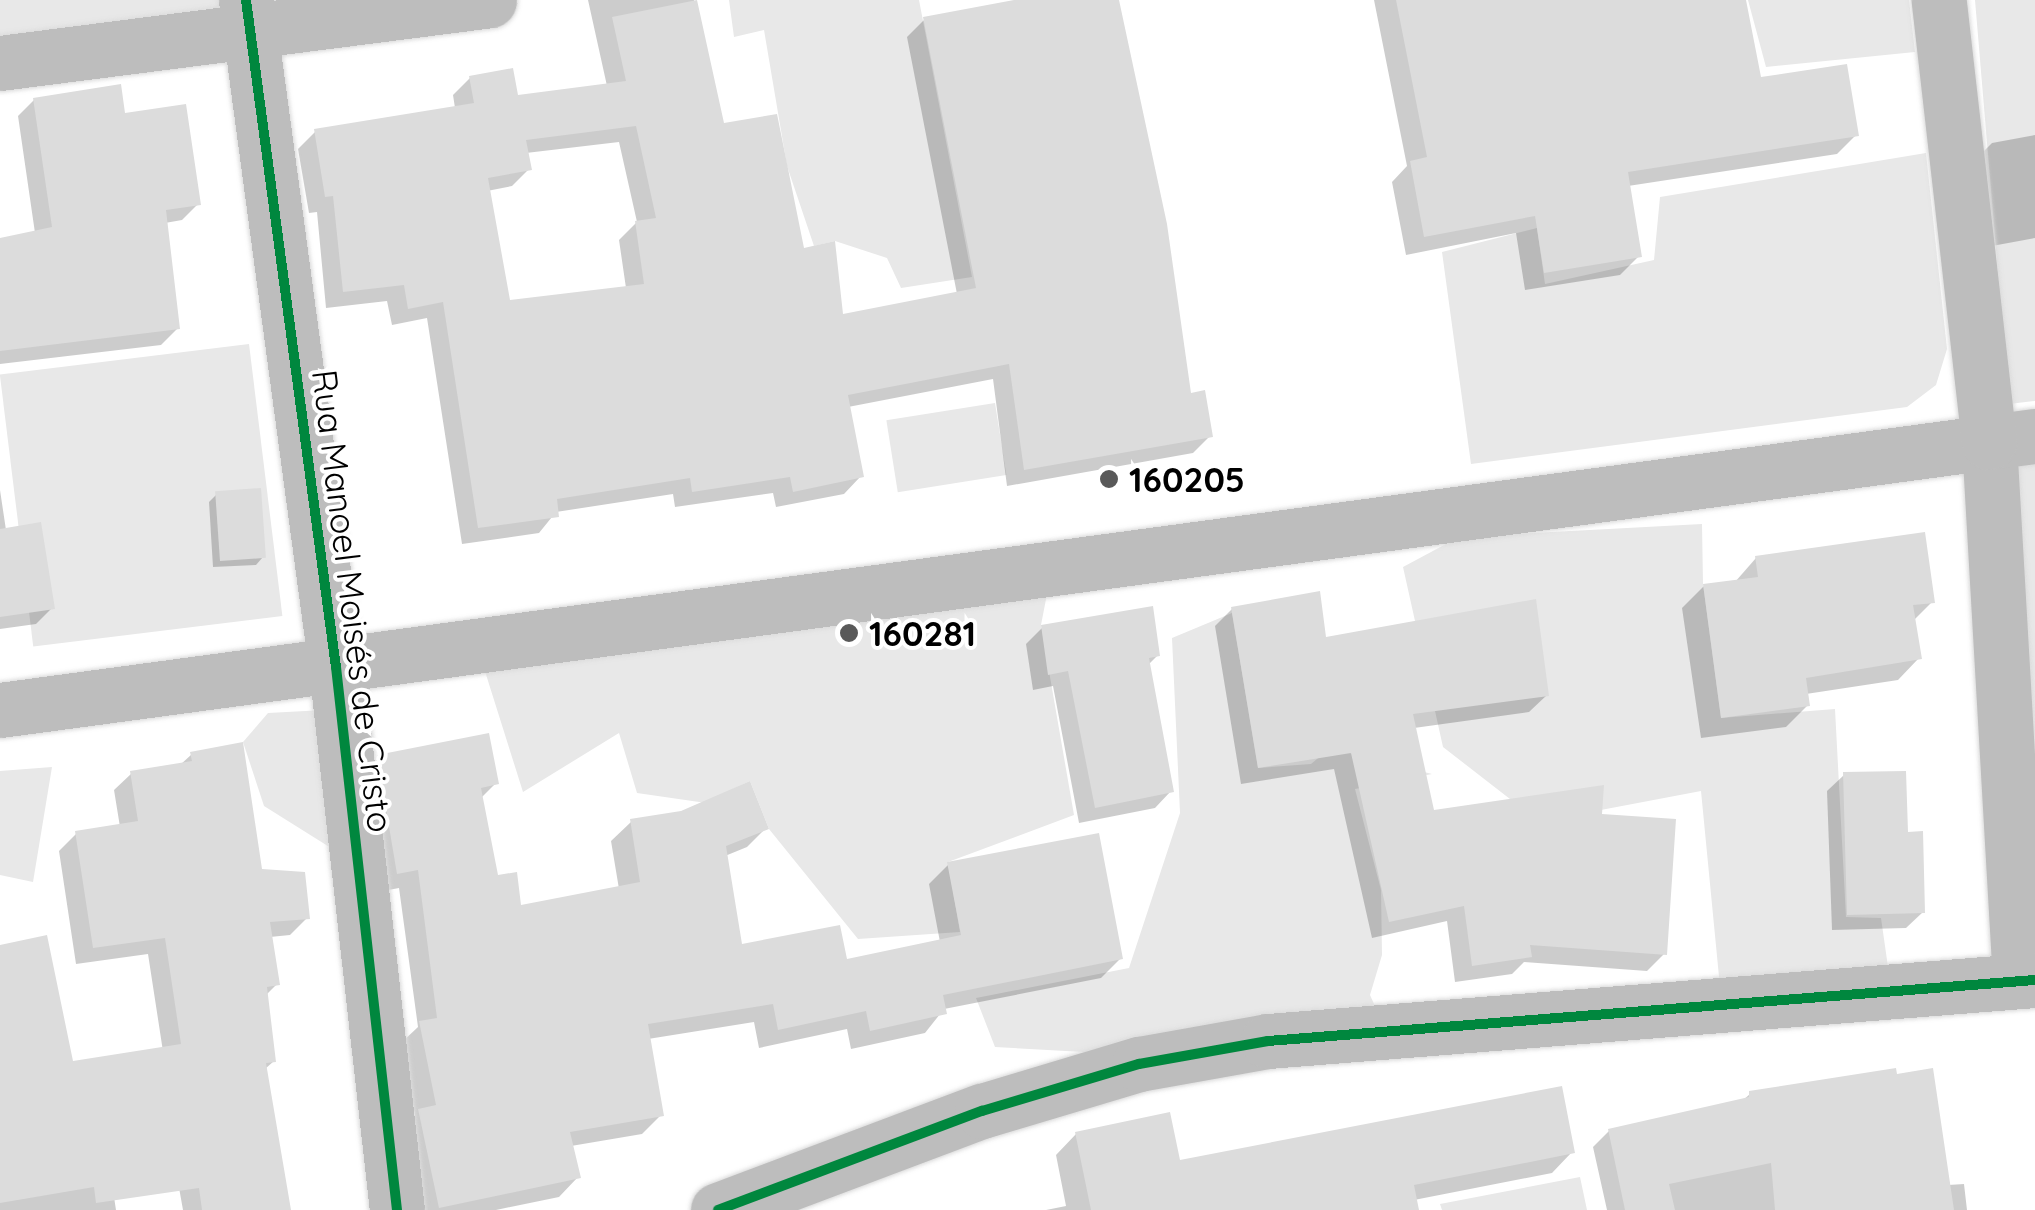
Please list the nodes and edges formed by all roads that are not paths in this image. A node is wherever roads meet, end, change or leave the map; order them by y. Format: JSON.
{"nodes":[{"id":1,"x":489,"y":0,"type":"edge"},
{"id":2,"x":1939,"y":0,"type":"edge"},
{"id":3,"x":248,"y":16,"type":"edge"},
{"id":4,"x":0,"y":63,"type":"edge"},
{"id":5,"x":2012,"y":439,"type":"edge"},
{"id":6,"x":336,"y":668,"type":"junction"},
{"id":7,"x":0,"y":710,"type":"edge"},
{"id":8,"x":2028,"y":981,"type":"edge"},
{"id":9,"x":397,"y":1210,"type":"edge"},
{"id":10,"x":718,"y":1210,"type":"edge"}],
"edges":[{"from":1,"to":3,"type":"street"},
{"from":2,"to":5,"type":"street"},
{"from":3,"to":4,"type":"street"},
{"from":3,"to":6,"type":"street","name":"Rua Manoel Moisés de Cristo"},
{"from":5,"to":6,"type":"street"},
{"from":5,"to":8,"type":"street"},
{"from":6,"to":7,"type":"street"},
{"from":6,"to":9,"type":"street","name":"Rua Manoel Moisés de Cristo"},
{"from":8,"to":10,"type":"street"}]}
